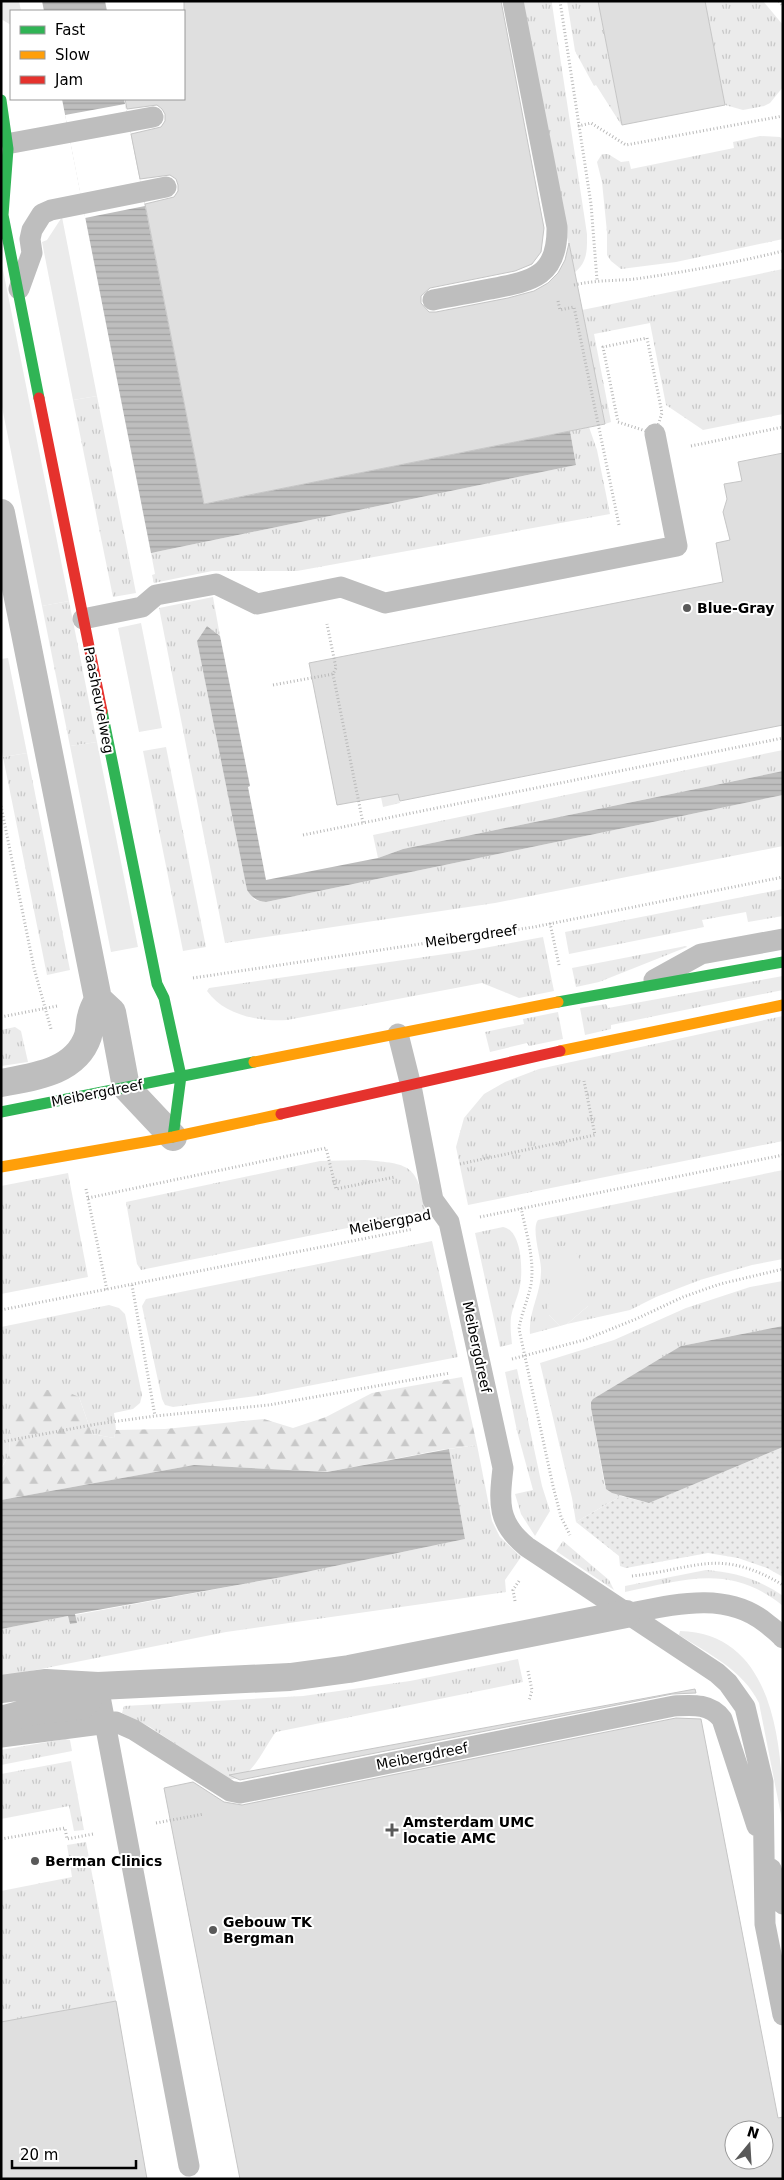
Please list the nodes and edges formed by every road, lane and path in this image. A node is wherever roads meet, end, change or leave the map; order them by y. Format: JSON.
{"nodes":[{"id":1,"x":513,"y":1,"type":"edge"},
{"id":2,"x":560,"y":1,"type":"edge"},
{"id":3,"x":779,"y":1,"type":"edge"},
{"id":4,"x":783,"y":6,"type":"edge"},
{"id":5,"x":1,"y":100,"type":"edge"},
{"id":6,"x":783,"y":116,"type":"edge"},
{"id":7,"x":153,"y":117,"type":"dead end"},
{"id":8,"x":578,"y":126,"type":"junction"},
{"id":9,"x":5,"y":145,"type":"edge"},
{"id":10,"x":166,"y":187,"type":"dead end"},
{"id":11,"x":783,"y":251,"type":"edge"},
{"id":12,"x":19,"y":289,"type":"junction"},
{"id":13,"x":557,"y":295,"type":"dead end"},
{"id":14,"x":433,"y":300,"type":"dead end"},
{"id":15,"x":783,"y":428,"type":"edge"},
{"id":16,"x":657,"y":443,"type":"junction"},
{"id":17,"x":1,"y":514,"type":"edge"},
{"id":18,"x":625,"y":556,"type":"junction"},
{"id":19,"x":320,"y":592,"type":"junction"},
{"id":20,"x":83,"y":619,"type":"junction"},
{"id":21,"x":333,"y":674,"type":"junction"},
{"id":22,"x":273,"y":685,"type":"dead end"},
{"id":23,"x":783,"y":738,"type":"edge"},
{"id":24,"x":1,"y":806,"type":"edge"},
{"id":25,"x":363,"y":823,"type":"junction"},
{"id":26,"x":303,"y":835,"type":"dead end"},
{"id":27,"x":783,"y":877,"type":"edge"},
{"id":28,"x":783,"y":939,"type":"edge"},
{"id":29,"x":783,"y":962,"type":"edge"},
{"id":30,"x":157,"y":984,"type":"junction"},
{"id":31,"x":642,"y":986,"type":"junction"},
{"id":32,"x":98,"y":998,"type":"junction"},
{"id":33,"x":783,"y":1005,"type":"edge"},
{"id":34,"x":1,"y":1017,"type":"edge"},
{"id":35,"x":398,"y":1034,"type":"junction"},
{"id":36,"x":181,"y":1076,"type":"junction"},
{"id":37,"x":1,"y":1083,"type":"edge"},
{"id":38,"x":411,"y":1086,"type":"junction"},
{"id":39,"x":126,"y":1087,"type":"junction"},
{"id":40,"x":1,"y":1112,"type":"edge"},
{"id":41,"x":173,"y":1137,"type":"junction"},
{"id":42,"x":78,"y":1152,"type":"junction"},
{"id":43,"x":783,"y":1155,"type":"edge"},
{"id":44,"x":1,"y":1167,"type":"edge"},
{"id":45,"x":521,"y":1208,"type":"junction"},
{"id":46,"x":449,"y":1222,"type":"junction"},
{"id":47,"x":783,"y":1269,"type":"edge"},
{"id":48,"x":132,"y":1285,"type":"junction"},
{"id":49,"x":107,"y":1290,"type":"junction"},
{"id":50,"x":1,"y":1310,"type":"edge"},
{"id":51,"x":523,"y":1356,"type":"junction"},
{"id":52,"x":481,"y":1367,"type":"junction"},
{"id":53,"x":155,"y":1416,"type":"junction"},
{"id":54,"x":1,"y":1442,"type":"edge"},
{"id":55,"x":570,"y":1536,"type":"dead end"},
{"id":56,"x":626,"y":1614,"type":"junction"},
{"id":57,"x":783,"y":1638,"type":"edge"},
{"id":58,"x":98,"y":1686,"type":"junction"},
{"id":59,"x":1,"y":1689,"type":"edge"},
{"id":60,"x":1,"y":1720,"type":"edge"},
{"id":61,"x":105,"y":1722,"type":"junction"},
{"id":62,"x":1,"y":1737,"type":"edge"},
{"id":63,"x":65,"y":1828,"type":"dead end"},
{"id":64,"x":1,"y":1839,"type":"edge"},
{"id":65,"x":764,"y":1847,"type":"junction"},
{"id":66,"x":783,"y":1904,"type":"edge"},
{"id":67,"x":783,"y":2015,"type":"edge"},
{"id":68,"x":188,"y":2166,"type":"dead end"}],
"edges":[{"from":1,"to":14,"type":"lane"},
{"from":2,"to":8,"type":"path"},
{"from":3,"to":4,"type":"path"},
{"from":5,"to":9,"type":"main road","name":"Paasheuvelweg"},
{"from":6,"to":8,"type":"path"},
{"from":7,"to":9,"type":"lane"},
{"from":8,"to":11,"type":"path"},
{"from":9,"to":12,"type":"main road","name":"Paasheuvelweg"},
{"from":10,"to":12,"type":"lane"},
{"from":12,"to":20,"type":"main road","name":"Paasheuvelweg"},
{"from":13,"to":18,"type":"path"},
{"from":15,"to":16,"type":"path"},
{"from":16,"to":16,"type":"path"},
{"from":16,"to":18,"type":"lane"},
{"from":17,"to":32,"type":"street"},
{"from":18,"to":19,"type":"lane"},
{"from":19,"to":20,"type":"lane"},
{"from":19,"to":21,"type":"path"},
{"from":20,"to":30,"type":"main road","name":"Paasheuvelweg"},
{"from":21,"to":22,"type":"path"},
{"from":21,"to":25,"type":"path"},
{"from":23,"to":25,"type":"path"},
{"from":24,"to":34,"type":"path"},
{"from":25,"to":26,"type":"path"},
{"from":27,"to":30,"type":"path","name":"Meibergdreef"},
{"from":28,"to":31,"type":"lane"},
{"from":29,"to":31,"type":"main road","name":"Meibergdreef"},
{"from":30,"to":36,"type":"main road","name":"Paasheuvelweg"},
{"from":31,"to":35,"type":"main road","name":"Meibergdreef"},
{"from":32,"to":37,"type":"street"},
{"from":32,"to":39,"type":"street"},
{"from":33,"to":38,"type":"main road"},
{"from":35,"to":36,"type":"main road","name":"Meibergdreef"},
{"from":35,"to":38,"type":"lane","name":"Meibergdreef"},
{"from":36,"to":39,"type":"main road","name":"Meibergdreef"},
{"from":36,"to":41,"type":"main road","name":"Paasheuvelweg"},
{"from":38,"to":41,"type":"main road"},
{"from":38,"to":46,"type":"lane","name":"Meibergdreef"},
{"from":39,"to":40,"type":"main road","name":"Meibergdreef"},
{"from":39,"to":41,"type":"street"},
{"from":41,"to":42,"type":"main road"},
{"from":42,"to":44,"type":"main road"},
{"from":42,"to":49,"type":"path"},
{"from":43,"to":45,"type":"path","name":"Meibergpad"},
{"from":45,"to":46,"type":"path","name":"Meibergpad"},
{"from":45,"to":51,"type":"path"},
{"from":46,"to":48,"type":"path","name":"Meibergpad"},
{"from":46,"to":52,"type":"lane","name":"Meibergdreef"},
{"from":47,"to":51,"type":"path"},
{"from":48,"to":49,"type":"path","name":"Meibergpad"},
{"from":48,"to":53,"type":"path"},
{"from":49,"to":50,"type":"path","name":"Meibergpad"},
{"from":51,"to":52,"type":"path"},
{"from":51,"to":55,"type":"path"},
{"from":52,"to":53,"type":"path"},
{"from":52,"to":56,"type":"lane","name":"Meibergdreef"},
{"from":53,"to":54,"type":"path"},
{"from":56,"to":57,"type":"lane"},
{"from":56,"to":58,"type":"street"},
{"from":56,"to":65,"type":"lane","name":"Meibergdreef"},
{"from":58,"to":59,"type":"street"},
{"from":58,"to":60,"type":"street"},
{"from":58,"to":61,"type":"lane"},
{"from":61,"to":62,"type":"lane","name":"Meibergdreef"},
{"from":61,"to":65,"type":"lane","name":"Meibergdreef"},
{"from":61,"to":68,"type":"lane"},
{"from":63,"to":64,"type":"path"},
{"from":65,"to":66,"type":"lane","name":"Meibergdreef"},
{"from":65,"to":67,"type":"lane","name":"Meibergdreef"}]}
